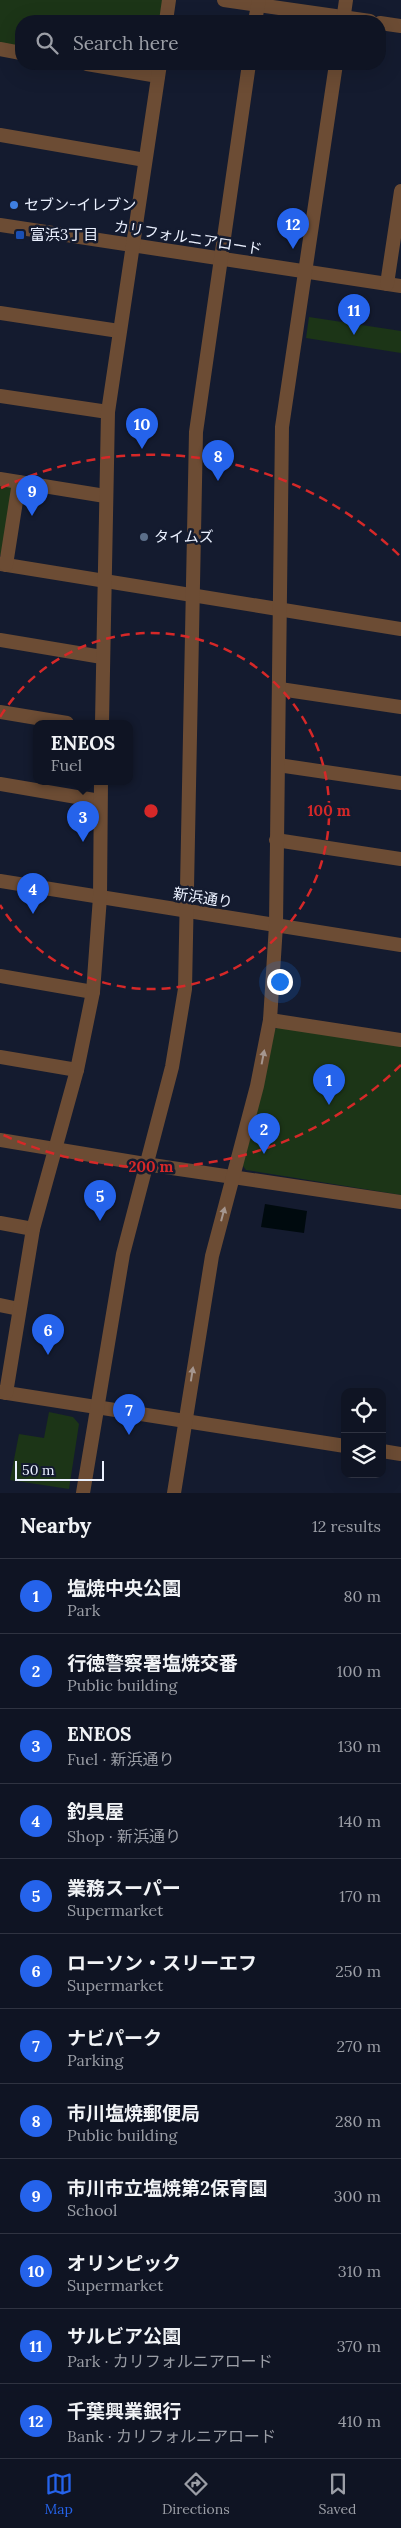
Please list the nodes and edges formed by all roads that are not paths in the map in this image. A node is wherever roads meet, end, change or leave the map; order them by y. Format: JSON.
{"nodes":[{"id":1,"x":169,"y":0,"type":"edge"},
{"id":2,"x":224,"y":0,"type":"edge"},
{"id":3,"x":346,"y":0,"type":"edge"},
{"id":4,"x":258,"y":3,"type":"edge"},
{"id":5,"x":167,"y":15,"type":"edge"},
{"id":6,"x":322,"y":15,"type":"edge"},
{"id":7,"x":344,"y":15,"type":"edge"},
{"id":8,"x":386,"y":24,"type":"edge"},
{"id":9,"x":401,"y":26,"type":"edge"},
{"id":10,"x":0,"y":49,"type":"edge"},
{"id":11,"x":15,"y":52,"type":"edge"},
{"id":12,"x":159,"y":70,"type":"edge"},
{"id":13,"x":248,"y":70,"type":"edge"},
{"id":14,"x":335,"y":70,"type":"edge"},
{"id":15,"x":0,"y":136,"type":"edge"},
{"id":16,"x":145,"y":160,"type":"junction"},
{"id":17,"x":401,"y":191,"type":"edge"},
{"id":18,"x":0,"y":225,"type":"edge"},
{"id":19,"x":132,"y":246,"type":"junction"},
{"id":20,"x":220,"y":260,"type":"junction"},
{"id":21,"x":305,"y":272,"type":"junction"},
{"id":22,"x":394,"y":285,"type":"edge"},
{"id":23,"x":0,"y":313,"type":"edge"},
{"id":24,"x":119,"y":331,"type":"junction"},
{"id":25,"x":0,"y":396,"type":"edge"},
{"id":26,"x":108,"y":412,"type":"junction"},
{"id":27,"x":0,"y":479,"type":"edge"},
{"id":28,"x":19,"y":482,"type":"junction"},
{"id":29,"x":105,"y":496,"type":"junction"},
{"id":30,"x":3,"y":565,"type":"edge"},
{"id":31,"x":103,"y":582,"type":"junction"},
{"id":32,"x":192,"y":596,"type":"junction"},
{"id":33,"x":280,"y":610,"type":"junction"},
{"id":34,"x":401,"y":629,"type":"edge"},
{"id":35,"x":0,"y":640,"type":"edge"},
{"id":36,"x":102,"y":657,"type":"junction"},
{"id":37,"x":280,"y":689,"type":"junction"},
{"id":38,"x":401,"y":707,"type":"edge"},
{"id":39,"x":0,"y":712,"type":"edge"},
{"id":40,"x":49,"y":720,"type":"edge"},
{"id":41,"x":102,"y":720,"type":"edge"},
{"id":42,"x":278,"y":765,"type":"junction"},
{"id":43,"x":401,"y":783,"type":"edge"},
{"id":44,"x":0,"y":784,"type":"edge"},
{"id":45,"x":101,"y":785,"type":"edge"},
{"id":46,"x":100,"y":801,"type":"junction"},
{"id":47,"x":276,"y":840,"type":"junction"},
{"id":48,"x":401,"y":859,"type":"edge"},
{"id":49,"x":0,"y":881,"type":"edge"},
{"id":50,"x":100,"y":897,"type":"junction"},
{"id":51,"x":188,"y":912,"type":"junction"},
{"id":52,"x":276,"y":925,"type":"junction"},
{"id":53,"x":401,"y":945,"type":"edge"},
{"id":54,"x":0,"y":976,"type":"edge"},
{"id":55,"x":93,"y":992,"type":"junction"},
{"id":56,"x":270,"y":1020,"type":"junction"},
{"id":57,"x":401,"y":1040,"type":"edge"},
{"id":58,"x":0,"y":1057,"type":"edge"},
{"id":59,"x":77,"y":1070,"type":"junction"},
{"id":60,"x":0,"y":1140,"type":"edge"},
{"id":61,"x":56,"y":1150,"type":"junction"},
{"id":62,"x":145,"y":1164,"type":"junction"},
{"id":63,"x":233,"y":1177,"type":"junction"},
{"id":64,"x":401,"y":1202,"type":"edge"},
{"id":65,"x":0,"y":1223,"type":"edge"},
{"id":66,"x":33,"y":1229,"type":"junction"},
{"id":67,"x":0,"y":1305,"type":"edge"},
{"id":68,"x":19,"y":1308,"type":"junction"},
{"id":69,"x":3,"y":1392,"type":"edge"},
{"id":70,"x":97,"y":1408,"type":"junction"},
{"id":71,"x":185,"y":1422,"type":"junction"},
{"id":72,"x":341,"y":1445,"type":"edge"},
{"id":73,"x":386,"y":1452,"type":"edge"},
{"id":74,"x":401,"y":1454,"type":"edge"},
{"id":75,"x":83,"y":1493,"type":"edge"},
{"id":76,"x":174,"y":1493,"type":"edge"}],
"edges":[{"from":1,"to":5,"type":"street"},
{"from":2,"to":4,"type":"street"},
{"from":3,"to":7,"type":"street"},
{"from":4,"to":6,"type":"street"},
{"from":8,"to":9,"type":"street"},
{"from":10,"to":11,"type":"street"},
{"from":12,"to":16,"type":"street"},
{"from":13,"to":20,"type":"street"},
{"from":14,"to":21,"type":"street"},
{"from":15,"to":16,"type":"street"},
{"from":16,"to":19,"type":"street"},
{"from":17,"to":22,"type":"street"},
{"from":18,"to":19,"type":"street","name":"カリフォルニアロード"},
{"from":19,"to":20,"type":"street","name":"カリフォルニアロード"},
{"from":19,"to":24,"type":"street"},
{"from":20,"to":21,"type":"street","name":"カリフォルニアロード"},
{"from":20,"to":32,"type":"street"},
{"from":21,"to":22,"type":"street","name":"カリフォルニアロード"},
{"from":21,"to":33,"type":"street"},
{"from":23,"to":24,"type":"street"},
{"from":24,"to":26,"type":"street"},
{"from":25,"to":26,"type":"street"},
{"from":26,"to":29,"type":"street"},
{"from":27,"to":28,"type":"street"},
{"from":28,"to":29,"type":"street"},
{"from":28,"to":30,"type":"street"},
{"from":29,"to":31,"type":"street"},
{"from":30,"to":31,"type":"street"},
{"from":31,"to":32,"type":"street"},
{"from":31,"to":36,"type":"street"},
{"from":32,"to":33,"type":"street"},
{"from":32,"to":51,"type":"street"},
{"from":33,"to":34,"type":"street"},
{"from":33,"to":37,"type":"street"},
{"from":35,"to":36,"type":"street"},
{"from":36,"to":41,"type":"street"},
{"from":37,"to":38,"type":"street"},
{"from":37,"to":42,"type":"street"},
{"from":39,"to":40,"type":"street"},
{"from":42,"to":43,"type":"street"},
{"from":42,"to":47,"type":"street"},
{"from":44,"to":46,"type":"street"},
{"from":45,"to":46,"type":"street"},
{"from":46,"to":50,"type":"street"},
{"from":47,"to":48,"type":"street"},
{"from":47,"to":52,"type":"street"},
{"from":49,"to":50,"type":"street","name":"新浜通り"},
{"from":50,"to":51,"type":"street","name":"新浜通り"},
{"from":50,"to":55,"type":"street"},
{"from":51,"to":52,"type":"street","name":"新浜通り"},
{"from":51,"to":62,"type":"street"},
{"from":52,"to":53,"type":"street","name":"新浜通り"},
{"from":52,"to":56,"type":"street"},
{"from":54,"to":55,"type":"street"},
{"from":55,"to":59,"type":"street"},
{"from":56,"to":57,"type":"street"},
{"from":63,"to":56,"type":"street","one_way":true},
{"from":58,"to":59,"type":"street"},
{"from":59,"to":61,"type":"street"},
{"from":60,"to":61,"type":"street"},
{"from":61,"to":62,"type":"street"},
{"from":61,"to":66,"type":"street"},
{"from":62,"to":63,"type":"street"},
{"from":62,"to":70,"type":"street"},
{"from":63,"to":64,"type":"street"},
{"from":71,"to":63,"type":"street","one_way":true},
{"from":65,"to":66,"type":"street"},
{"from":66,"to":68,"type":"street"},
{"from":67,"to":68,"type":"street"},
{"from":68,"to":69,"type":"street"},
{"from":69,"to":70,"type":"street"},
{"from":70,"to":71,"type":"street"},
{"from":70,"to":75,"type":"street"},
{"from":71,"to":72,"type":"street"},
{"from":71,"to":76,"type":"street"},
{"from":73,"to":74,"type":"street"}]}
